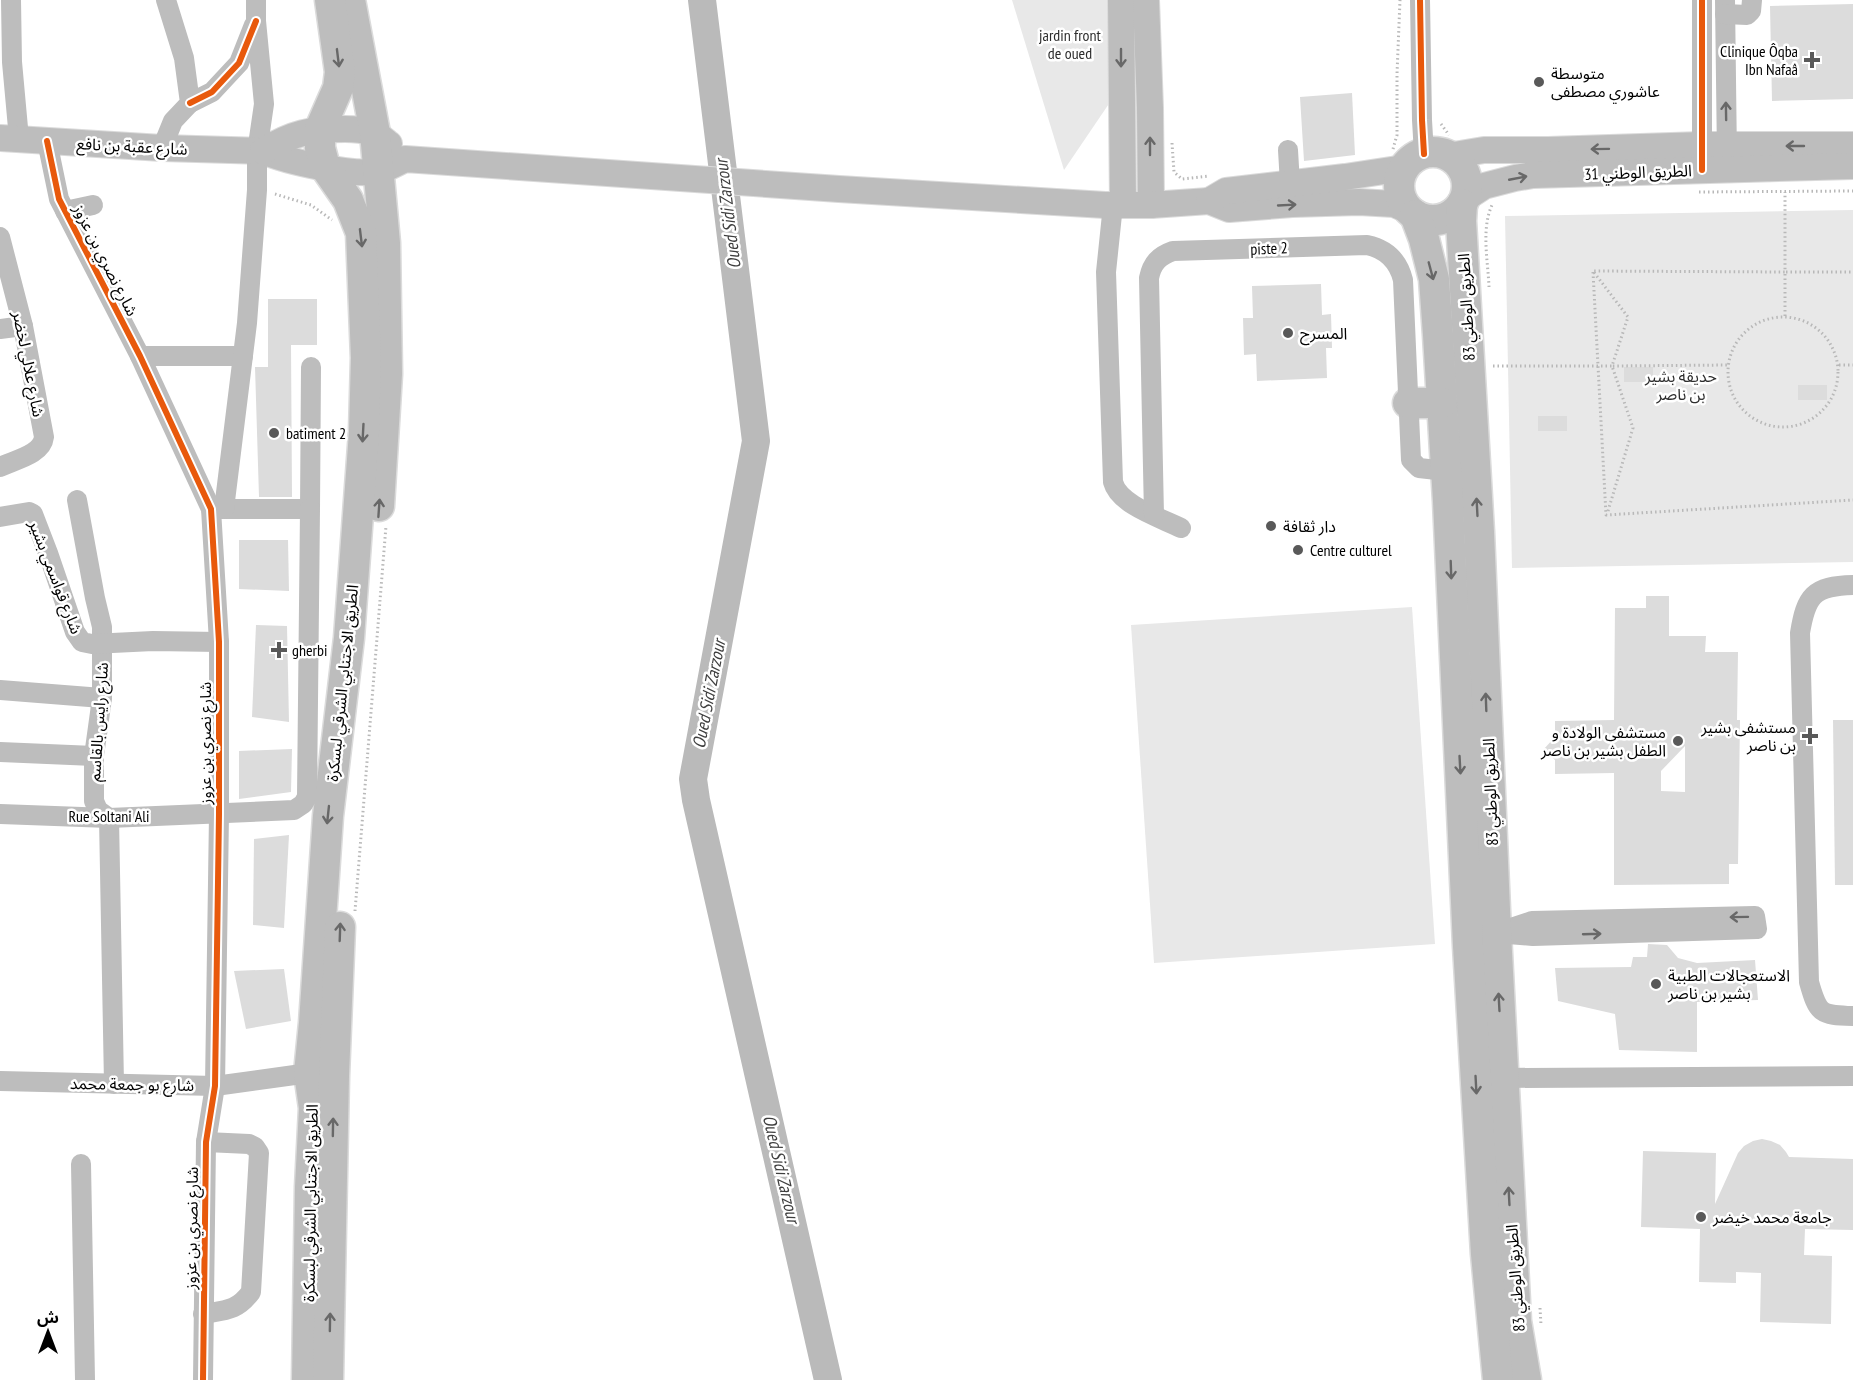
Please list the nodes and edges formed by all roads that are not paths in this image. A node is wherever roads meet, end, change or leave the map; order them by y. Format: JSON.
{"nodes":[{"id":1,"x":11,"y":0,"type":"edge"},
{"id":2,"x":166,"y":0,"type":"edge"},
{"id":3,"x":256,"y":0,"type":"edge"},
{"id":4,"x":330,"y":0,"type":"edge"},
{"id":5,"x":350,"y":0,"type":"edge"},
{"id":6,"x":1121,"y":0,"type":"edge"},
{"id":7,"x":1146,"y":0,"type":"edge"},
{"id":8,"x":1420,"y":0,"type":"edge"},
{"id":9,"x":1702,"y":0,"type":"edge"},
{"id":10,"x":1752,"y":0,"type":"edge"},
{"id":11,"x":1725,"y":7,"type":"edge"},
{"id":12,"x":256,"y":21,"type":"junction"},
{"id":13,"x":190,"y":103,"type":"junction"},
{"id":14,"x":320,"y":129,"type":"junction"},
{"id":15,"x":375,"y":134,"type":"junction"},
{"id":16,"x":10,"y":139,"type":"edge"},
{"id":17,"x":47,"y":141,"type":"junction"},
{"id":18,"x":1853,"y":145,"type":"edge"},
{"id":19,"x":162,"y":148,"type":"junction"},
{"id":20,"x":1288,"y":150,"type":"dead end"},
{"id":21,"x":260,"y":152,"type":"junction"},
{"id":22,"x":1422,"y":153,"type":"junction"},
{"id":23,"x":399,"y":164,"type":"junction"},
{"id":24,"x":1710,"y":164,"type":"junction"},
{"id":25,"x":1853,"y":166,"type":"edge"},
{"id":26,"x":325,"y":167,"type":"junction"},
{"id":27,"x":1290,"y":184,"type":"junction"},
{"id":28,"x":1209,"y":201,"type":"junction"},
{"id":29,"x":1463,"y":201,"type":"junction"},
{"id":30,"x":93,"y":205,"type":"dead end"},
{"id":31,"x":1113,"y":205,"type":"junction"},
{"id":32,"x":1151,"y":205,"type":"junction"},
{"id":33,"x":65,"y":211,"type":"junction"},
{"id":34,"x":1413,"y":213,"type":"junction"},
{"id":35,"x":0,"y":237,"type":"edge"},
{"id":36,"x":23,"y":326,"type":"junction"},
{"id":37,"x":0,"y":329,"type":"edge"},
{"id":38,"x":140,"y":356,"type":"junction"},
{"id":39,"x":243,"y":356,"type":"junction"},
{"id":40,"x":311,"y":367,"type":"dead end"},
{"id":41,"x":1408,"y":403,"type":"junction"},
{"id":42,"x":1442,"y":403,"type":"junction"},
{"id":43,"x":0,"y":467,"type":"edge"},
{"id":44,"x":1446,"y":471,"type":"junction"},
{"id":45,"x":77,"y":500,"type":"dead end"},
{"id":46,"x":218,"y":509,"type":"junction"},
{"id":47,"x":309,"y":509,"type":"junction"},
{"id":48,"x":1154,"y":515,"type":"junction"},
{"id":49,"x":0,"y":516,"type":"edge"},
{"id":50,"x":1181,"y":528,"type":"dead end"},
{"id":51,"x":1853,"y":585,"type":"edge"},
{"id":52,"x":219,"y":642,"type":"junction"},
{"id":53,"x":103,"y":643,"type":"junction"},
{"id":54,"x":0,"y":690,"type":"edge"},
{"id":55,"x":102,"y":698,"type":"junction"},
{"id":56,"x":0,"y":752,"type":"edge"},
{"id":57,"x":94,"y":756,"type":"junction"},
{"id":58,"x":0,"y":814,"type":"edge"},
{"id":59,"x":219,"y":814,"type":"junction"},
{"id":60,"x":109,"y":818,"type":"junction"},
{"id":61,"x":1532,"y":929,"type":"junction"},
{"id":62,"x":1482,"y":934,"type":"junction"},
{"id":63,"x":1853,"y":1016,"type":"edge"},
{"id":64,"x":322,"y":1074,"type":"junction"},
{"id":65,"x":1853,"y":1076,"type":"edge"},
{"id":66,"x":1503,"y":1078,"type":"junction"},
{"id":67,"x":0,"y":1082,"type":"edge"},
{"id":68,"x":114,"y":1084,"type":"junction"},
{"id":69,"x":215,"y":1086,"type":"junction"},
{"id":70,"x":206,"y":1142,"type":"junction"},
{"id":71,"x":81,"y":1164,"type":"dead end"},
{"id":72,"x":203,"y":1314,"type":"junction"},
{"id":73,"x":85,"y":1380,"type":"edge"},
{"id":74,"x":202,"y":1380,"type":"edge"},
{"id":75,"x":307,"y":1380,"type":"edge"},
{"id":76,"x":328,"y":1380,"type":"edge"},
{"id":77,"x":1498,"y":1380,"type":"edge"},
{"id":78,"x":1526,"y":1380,"type":"edge"}],
"edges":[{"from":1,"to":16,"type":"street"},
{"from":2,"to":13,"type":"street"},
{"from":3,"to":12,"type":"street"},
{"from":4,"to":14,"type":"highway","name":"الطريق الاجتنابي الشرقي لبسكرة","one_way":true},
{"from":5,"to":15,"type":"highway","name":"الطريق الاجتنابي الشرقي لبسكرة"},
{"from":6,"to":31,"type":"main road","one_way":true},
{"from":32,"to":7,"type":"main road","one_way":true},
{"from":8,"to":22,"type":"street"},
{"from":9,"to":24,"type":"street"},
{"from":10,"to":11,"type":"street"},
{"from":24,"to":11,"type":"street","one_way":true},
{"from":12,"to":13,"type":"street"},
{"from":12,"to":21,"type":"street"},
{"from":13,"to":19,"type":"street"},
{"from":14,"to":15,"type":"main road"},
{"from":14,"to":21,"type":"main road"},
{"from":14,"to":26,"type":"highway","name":"الطريق الاجتنابي الشرقي لبسكرة"},
{"from":15,"to":23,"type":"highway","name":"الطريق الاجتنابي الشرقي لبسكرة"},
{"from":16,"to":17,"type":"main road","name":"شارع عقبة بن نافع"},
{"from":17,"to":19,"type":"main road","name":"شارع عقبة بن نافع"},
{"from":17,"to":33,"type":"street","name":"شارع نصري بن عزوز"},
{"from":18,"to":24,"type":"main road","one_way":true},
{"from":19,"to":21,"type":"main road","name":"شارع عقبة بن نافع"},
{"from":20,"to":27,"type":"street"},
{"from":21,"to":26,"type":"main road","name":"شارع عقبة بن نافع"},
{"from":21,"to":39,"type":"street"},
{"from":24,"to":22,"type":"main road","one_way":true},
{"from":22,"to":27,"type":"main road"},
{"from":22,"to":29,"type":"highway"},
{"from":22,"to":34,"type":"highway"},
{"from":23,"to":26,"type":"main road","name":"شارع عقبة بن نافع"},
{"from":23,"to":31,"type":"main road","name":"شارع عقبة بن نافع"},
{"from":64,"to":23,"type":"highway","name":"الطريق الاجتنابي الشرقي لبسكرة","one_way":true},
{"from":24,"to":25,"type":"main road","name":"الطريق الوطني 31"},
{"from":29,"to":24,"type":"main road","name":"الطريق الوطني 31","one_way":true},
{"from":26,"to":64,"type":"highway","name":"الطريق الاجتنابي الشرقي لبسكرة","one_way":true},
{"from":27,"to":28,"type":"main road"},
{"from":28,"to":32,"type":"main road","name":"شارع عقبة بن نافع"},
{"from":28,"to":34,"type":"main road","one_way":true},
{"from":29,"to":34,"type":"highway"},
{"from":62,"to":29,"type":"highway","name":"الطريق الوطني 83","one_way":true},
{"from":30,"to":33,"type":"street"},
{"from":31,"to":32,"type":"main road","name":"شارع عقبة بن نافع"},
{"from":31,"to":48,"type":"street"},
{"from":33,"to":38,"type":"street","name":"شارع نصري بن عزوز"},
{"from":34,"to":42,"type":"highway","name":"الطريق الوطني 83","one_way":true},
{"from":35,"to":36,"type":"street","name":"شارع علالي لخضر"},
{"from":36,"to":37,"type":"street"},
{"from":36,"to":43,"type":"street","name":"شارع علالي لخضر"},
{"from":38,"to":39,"type":"street"},
{"from":38,"to":46,"type":"street","name":"شارع نصري بن عزوز"},
{"from":39,"to":46,"type":"street"},
{"from":40,"to":47,"type":"street","name":"Rue Soltani Ali"},
{"from":41,"to":42,"type":"highway"},
{"from":41,"to":44,"type":"street","name":"piste 2"},
{"from":41,"to":48,"type":"street","name":"piste 2"},
{"from":42,"to":44,"type":"highway","name":"الطريق الوطني 83"},
{"from":44,"to":62,"type":"highway","name":"الطريق الوطني 83","one_way":true},
{"from":45,"to":53,"type":"street","name":"شارع رايس بالقاسم"},
{"from":46,"to":47,"type":"street"},
{"from":46,"to":52,"type":"street","name":"شارع نصري بن عزوز"},
{"from":47,"to":59,"type":"street","name":"Rue Soltani Ali"},
{"from":48,"to":50,"type":"street"},
{"from":49,"to":53,"type":"street","name":"شارع قواسمي بشير"},
{"from":51,"to":63,"type":"street"},
{"from":52,"to":53,"type":"street","name":"شارع قواسمي بشير"},
{"from":52,"to":59,"type":"street","name":"شارع نصري بن عزوز"},
{"from":53,"to":55,"type":"street","name":"شارع رايس بالقاسم"},
{"from":54,"to":55,"type":"street"},
{"from":55,"to":57,"type":"street","name":"شارع رايس بالقاسم"},
{"from":56,"to":57,"type":"street"},
{"from":57,"to":60,"type":"street","name":"شارع رايس بالقاسم"},
{"from":58,"to":60,"type":"street","name":"Rue Soltani Ali"},
{"from":59,"to":60,"type":"street","name":"Rue Soltani Ali"},
{"from":59,"to":69,"type":"street","name":"شارع نصري بن عزوز"},
{"from":60,"to":68,"type":"street"},
{"from":61,"to":61,"type":"street","one_way":true},
{"from":61,"to":62,"type":"street"},
{"from":66,"to":62,"type":"highway","name":"الطريق الوطني 83","one_way":true},
{"from":62,"to":77,"type":"highway","name":"الطريق الوطني 83","one_way":true},
{"from":64,"to":69,"type":"street","name":"شارع بو جمعة محمد"},
{"from":64,"to":75,"type":"highway","name":"الطريق الاجتنابي الشرقي لبسكرة"},
{"from":76,"to":64,"type":"highway","name":"الطريق الاجتنابي الشرقي لبسكرة","one_way":true},
{"from":65,"to":66,"type":"street"},
{"from":78,"to":66,"type":"highway","name":"الطريق الوطني 83","one_way":true},
{"from":67,"to":68,"type":"street","name":"شارع بو جمعة محمد"},
{"from":68,"to":69,"type":"street","name":"شارع بو جمعة محمد"},
{"from":69,"to":70,"type":"street","name":"شارع نصري بن عزوز"},
{"from":70,"to":72,"type":"street","name":"شارع نصري بن عزوز"},
{"from":70,"to":72,"type":"street"},
{"from":71,"to":73,"type":"street"},
{"from":72,"to":74,"type":"street","name":"شارع نصري بن عزوز"}]}
